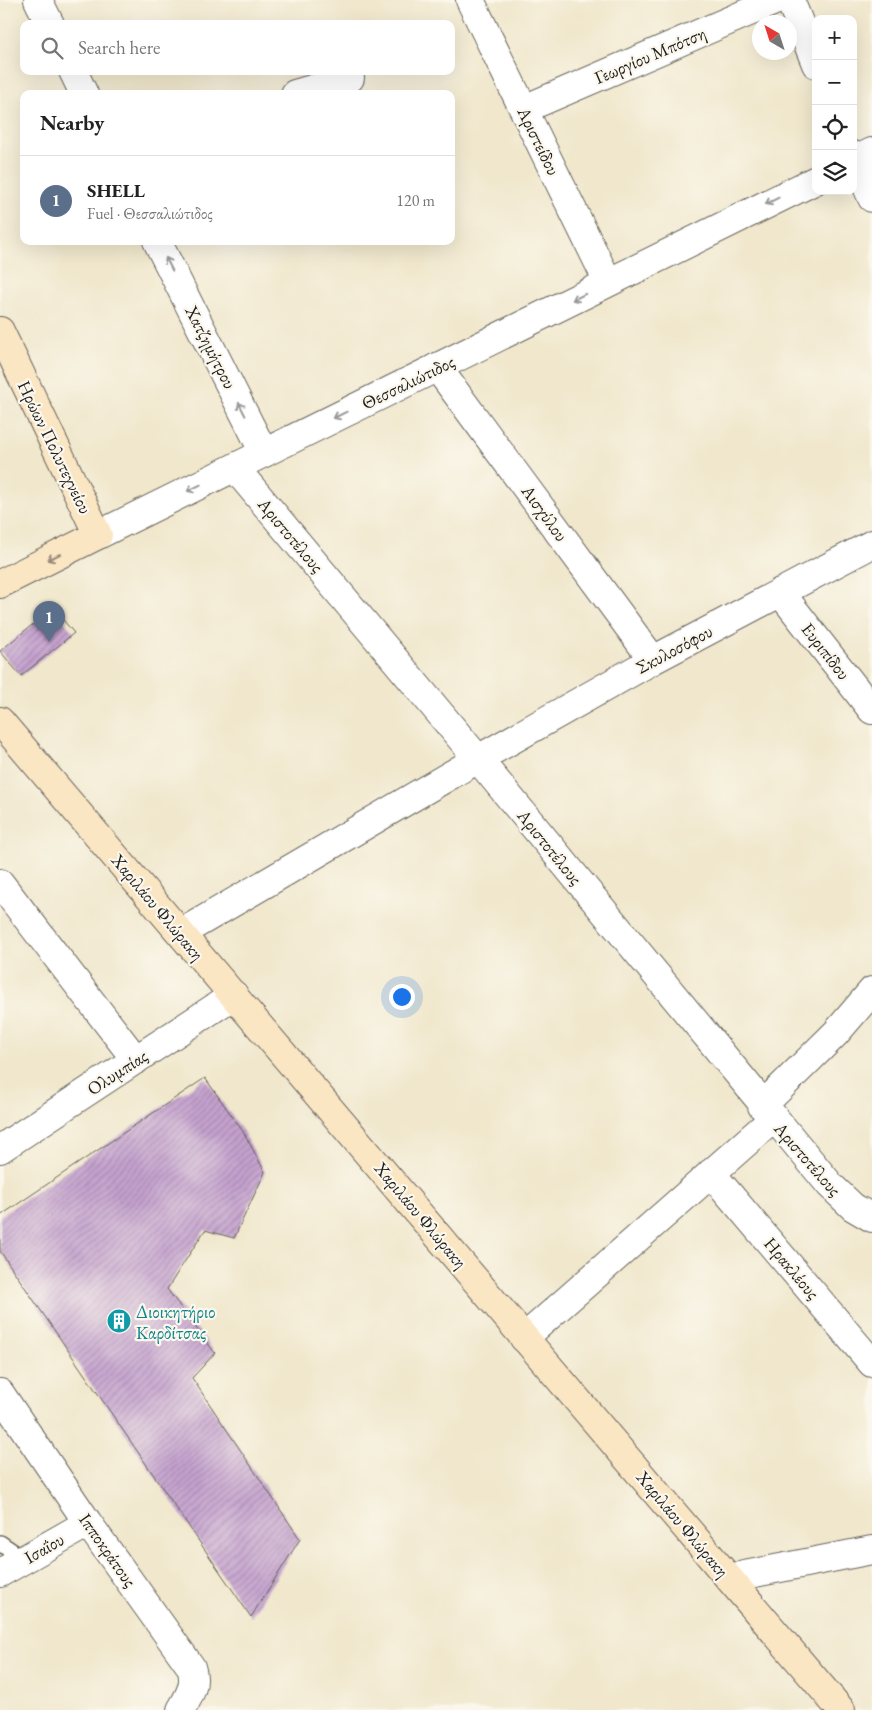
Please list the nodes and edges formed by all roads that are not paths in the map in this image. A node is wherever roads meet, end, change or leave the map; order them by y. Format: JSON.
{"nodes":[{"id":1,"x":38,"y":0,"type":"edge"},
{"id":2,"x":470,"y":0,"type":"edge"},
{"id":3,"x":777,"y":0,"type":"edge"},
{"id":4,"x":790,"y":0,"type":"edge"},
{"id":5,"x":48,"y":20,"type":"edge"},
{"id":6,"x":814,"y":60,"type":"edge"},
{"id":7,"x":75,"y":75,"type":"edge"},
{"id":8,"x":350,"y":78,"type":"dead end"},
{"id":9,"x":82,"y":90,"type":"edge"},
{"id":10,"x":309,"y":90,"type":"edge"},
{"id":11,"x":524,"y":110,"type":"junction"},
{"id":12,"x":858,"y":157,"type":"edge"},
{"id":13,"x":812,"y":182,"type":"edge"},
{"id":14,"x":872,"y":198,"type":"edge"},
{"id":15,"x":159,"y":245,"type":"edge"},
{"id":16,"x":608,"y":282,"type":"junction"},
{"id":17,"x":0,"y":331,"type":"edge"},
{"id":18,"x":438,"y":367,"type":"junction"},
{"id":19,"x":264,"y":453,"type":"junction"},
{"id":20,"x":235,"y":468,"type":"junction"},
{"id":21,"x":98,"y":536,"type":"junction"},
{"id":22,"x":872,"y":544,"type":"edge"},
{"id":23,"x":0,"y":584,"type":"edge"},
{"id":24,"x":780,"y":592,"type":"junction"},
{"id":25,"x":653,"y":660,"type":"junction"},
{"id":26,"x":872,"y":710,"type":"edge"},
{"id":27,"x":0,"y":720,"type":"edge"},
{"id":28,"x":478,"y":759,"type":"junction"},
{"id":29,"x":0,"y":883,"type":"edge"},
{"id":30,"x":181,"y":933,"type":"junction"},
{"id":31,"x":872,"y":991,"type":"edge"},
{"id":32,"x":234,"y":995,"type":"junction"},
{"id":33,"x":136,"y":1060,"type":"junction"},
{"id":34,"x":768,"y":1112,"type":"junction"},
{"id":35,"x":0,"y":1149,"type":"edge"},
{"id":36,"x":711,"y":1173,"type":"junction"},
{"id":37,"x":872,"y":1218,"type":"edge"},
{"id":38,"x":524,"y":1338,"type":"junction"},
{"id":39,"x":872,"y":1363,"type":"edge"},
{"id":40,"x":0,"y":1393,"type":"edge"},
{"id":41,"x":88,"y":1523,"type":"junction"},
{"id":42,"x":0,"y":1543,"type":"edge"},
{"id":43,"x":872,"y":1550,"type":"edge"},
{"id":44,"x":25,"y":1560,"type":"junction"},
{"id":45,"x":0,"y":1573,"type":"edge"},
{"id":46,"x":729,"y":1578,"type":"junction"},
{"id":47,"x":181,"y":1710,"type":"edge"},
{"id":48,"x":841,"y":1710,"type":"edge"}],
"edges":[{"from":1,"to":5,"type":"street"},
{"from":2,"to":11,"type":"street","name":"Αριστείδου"},
{"from":3,"to":11,"type":"street","name":"Γεωργίου Μπότση"},
{"from":4,"to":6,"type":"street"},
{"from":7,"to":9,"type":"street"},
{"from":8,"to":10,"type":"street"},
{"from":11,"to":16,"type":"street","name":"Αριστείδου"},
{"from":12,"to":14,"type":"street"},
{"from":13,"to":16,"type":"street","name":"Θεσσαλιώτιδος","one_way":true},
{"from":19,"to":15,"type":"street","name":"Χατζημήτρου","one_way":true},
{"from":16,"to":18,"type":"street","name":"Θεσσαλιώτιδος","one_way":true},
{"from":17,"to":21,"type":"main road","name":"Ηρώων Πολυτεχνείου"},
{"from":18,"to":19,"type":"street","name":"Θεσσαλιώτιδος","one_way":true},
{"from":18,"to":25,"type":"street","name":"Αισχύλου"},
{"from":19,"to":20,"type":"street","name":"Θεσσαλιώτιδος"},
{"from":20,"to":21,"type":"street","name":"Θεσσαλιώτιδος","one_way":true},
{"from":20,"to":28,"type":"street","name":"Αριστοτέλους"},
{"from":21,"to":23,"type":"main road","name":"Θεσσαλιώτιδος","one_way":true},
{"from":22,"to":24,"type":"street","name":"Σκυλοσόφου"},
{"from":24,"to":25,"type":"street","name":"Σκυλοσόφου"},
{"from":24,"to":26,"type":"street","name":"Ευριπίδου"},
{"from":25,"to":28,"type":"street","name":"Σκυλοσόφου"},
{"from":27,"to":30,"type":"main road","name":"Χαριλάου Φλώρακη"},
{"from":28,"to":30,"type":"street","name":"Σκυλοσόφου"},
{"from":28,"to":34,"type":"street","name":"Αριστοτέλους"},
{"from":29,"to":33,"type":"street"},
{"from":30,"to":32,"type":"main road","name":"Χαριλάου Φλώρακη"},
{"from":31,"to":34,"type":"street"},
{"from":32,"to":33,"type":"street","name":"Ολυμπίας"},
{"from":32,"to":38,"type":"main road","name":"Χαριλάου Φλώρακη"},
{"from":33,"to":35,"type":"street","name":"Ολυμπίας"},
{"from":34,"to":36,"type":"street"},
{"from":34,"to":37,"type":"street","name":"Αριστοτέλους"},
{"from":36,"to":38,"type":"street"},
{"from":36,"to":39,"type":"street","name":"Ηρακλέους"},
{"from":38,"to":46,"type":"main road","name":"Χαριλάου Φλώρακη"},
{"from":40,"to":41,"type":"street","name":"Ιπποκράτους"},
{"from":41,"to":44,"type":"street","name":"Ισαΐου"},
{"from":41,"to":47,"type":"street","name":"Ιπποκράτους"},
{"from":42,"to":44,"type":"lane"},
{"from":43,"to":46,"type":"street"},
{"from":44,"to":45,"type":"street","name":"Ισαΐου"},
{"from":46,"to":48,"type":"main road","name":"Χαριλάου Φλώρακη"}]}
